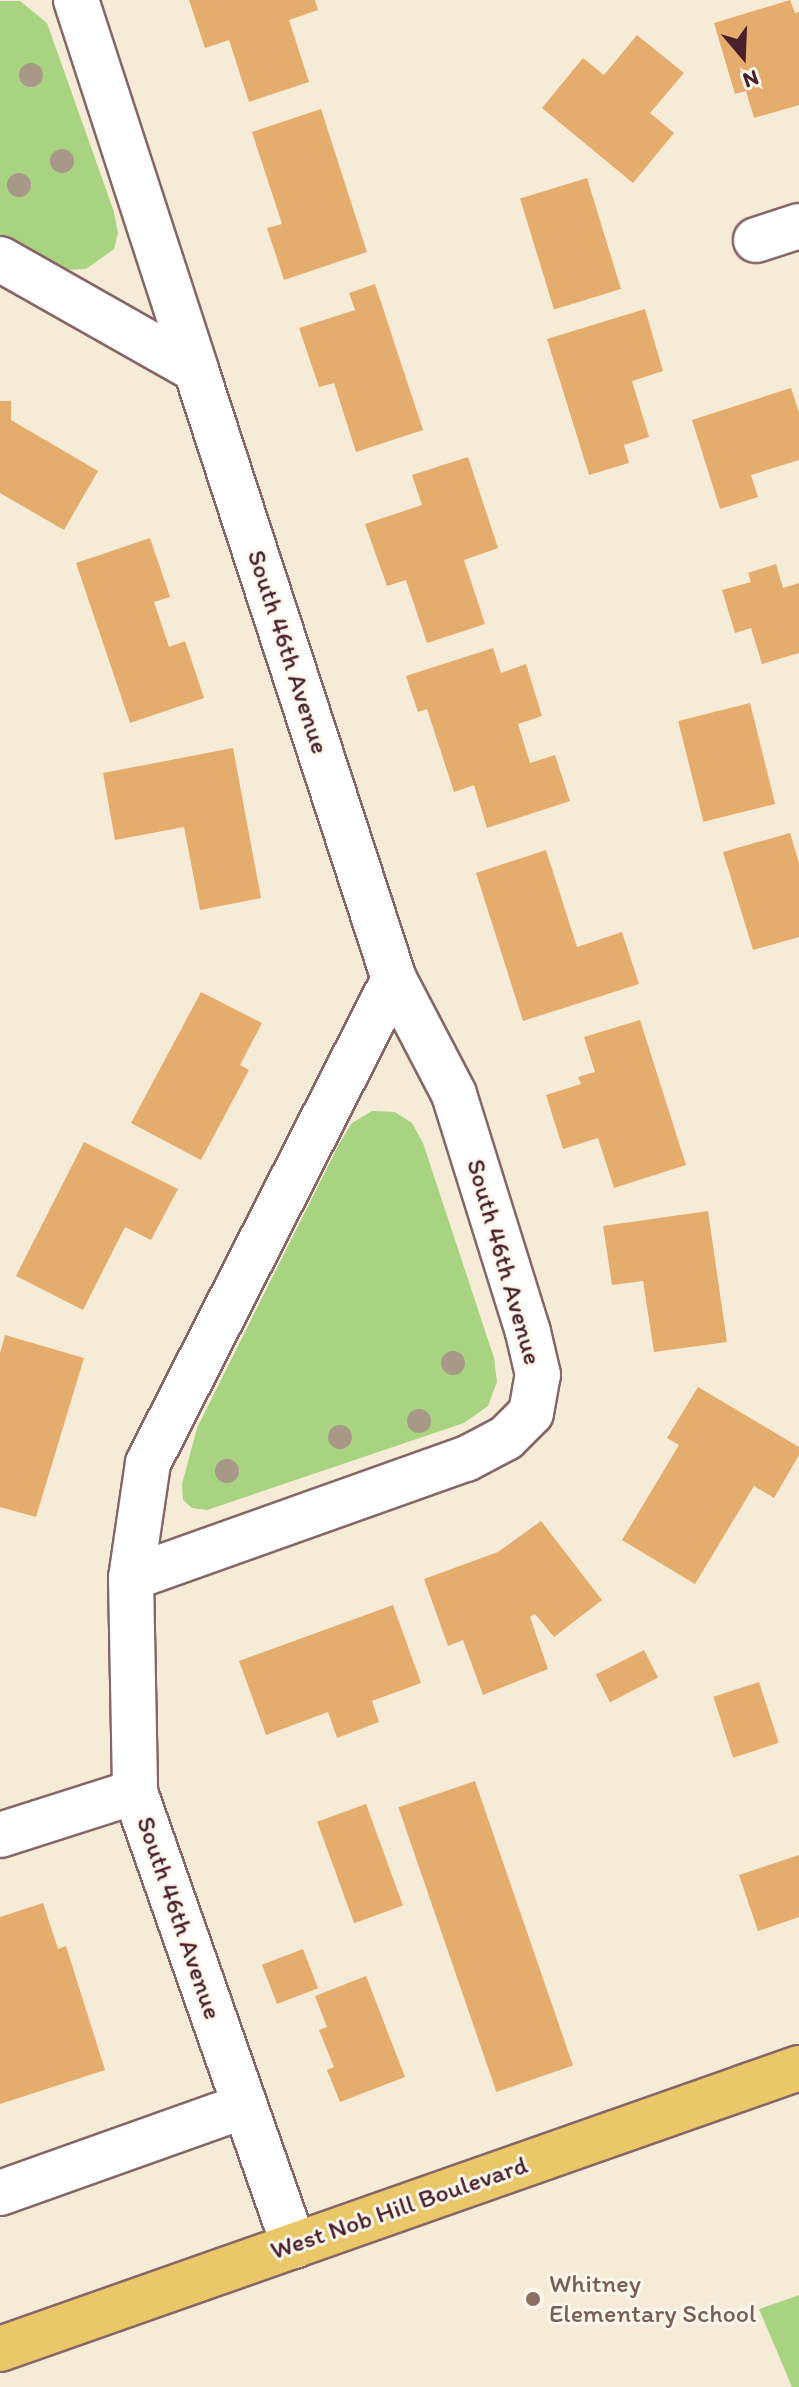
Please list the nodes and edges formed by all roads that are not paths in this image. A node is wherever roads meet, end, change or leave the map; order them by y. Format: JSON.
{"nodes":[{"id":1,"x":76,"y":0,"type":"edge"},
{"id":2,"x":799,"y":226,"type":"edge"},
{"id":3,"x":756,"y":240,"type":"dead end"},
{"id":4,"x":0,"y":259,"type":"edge"},
{"id":5,"x":196,"y":370,"type":"junction"},
{"id":6,"x":394,"y":979,"type":"junction"},
{"id":7,"x":131,"y":1578,"type":"junction"},
{"id":8,"x":135,"y":1792,"type":"junction"},
{"id":9,"x":0,"y":1835,"type":"edge"},
{"id":10,"x":799,"y":2068,"type":"edge"},
{"id":11,"x":245,"y":2106,"type":"junction"},
{"id":12,"x":0,"y":2193,"type":"edge"},
{"id":13,"x":294,"y":2246,"type":"junction"},
{"id":14,"x":0,"y":2349,"type":"edge"}],
"edges":[{"from":1,"to":5,"type":"street","name":"South 46th Avenue"},
{"from":2,"to":3,"type":"street"},
{"from":4,"to":5,"type":"street"},
{"from":5,"to":6,"type":"street","name":"South 46th Avenue"},
{"from":6,"to":7,"type":"street","name":"South 46th Avenue"},
{"from":6,"to":7,"type":"street","name":"South 46th Avenue"},
{"from":7,"to":8,"type":"street","name":"South 46th Avenue"},
{"from":8,"to":9,"type":"street"},
{"from":8,"to":11,"type":"street","name":"South 46th Avenue"},
{"from":10,"to":13,"type":"main road","name":"West Nob Hill Boulevard"},
{"from":11,"to":12,"type":"street"},
{"from":11,"to":13,"type":"street","name":"South 46th Avenue"},
{"from":13,"to":14,"type":"main road","name":"West Nob Hill Boulevard"}]}
